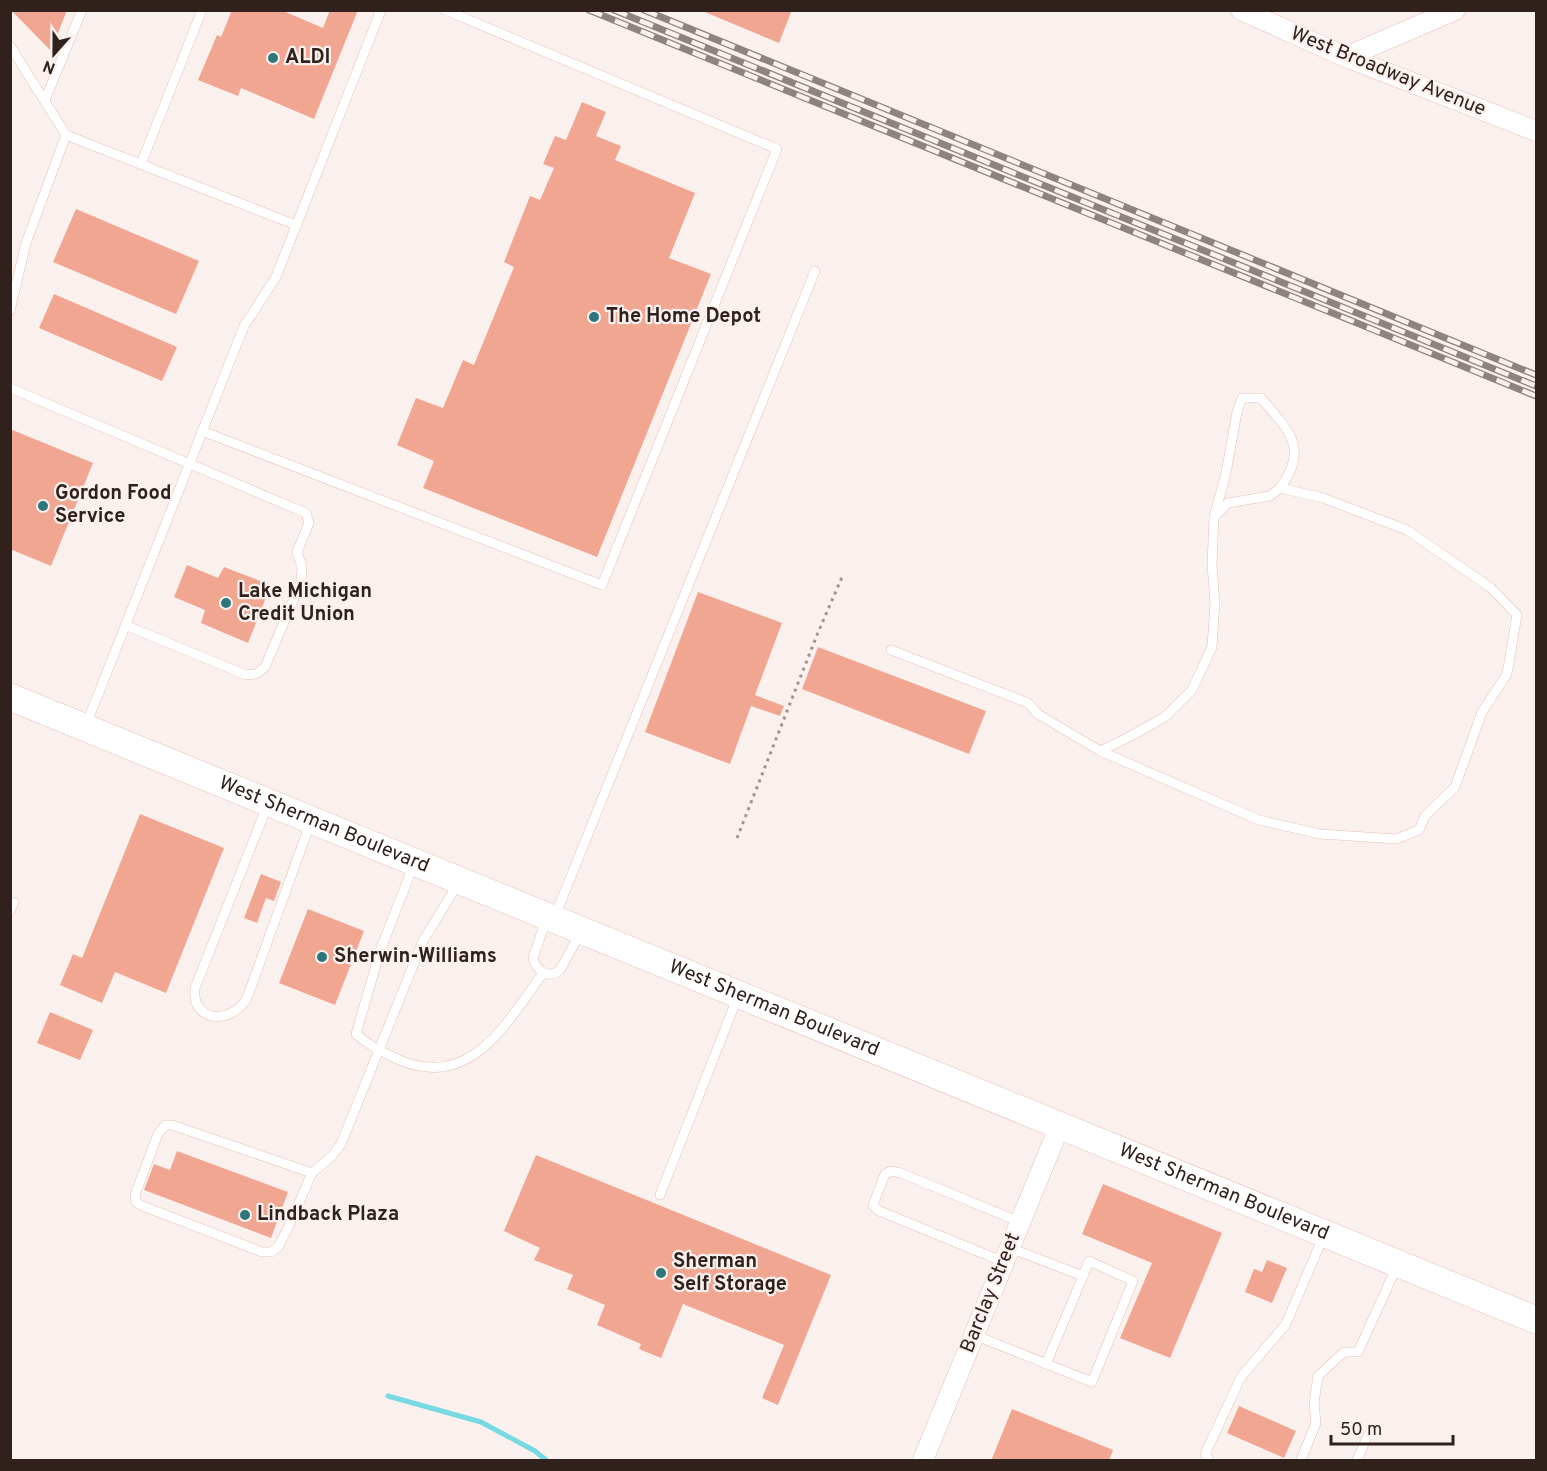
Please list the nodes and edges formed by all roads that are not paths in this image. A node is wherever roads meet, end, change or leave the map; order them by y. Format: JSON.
{"nodes":[{"id":1,"x":82,"y":10,"type":"edge"},
{"id":2,"x":202,"y":10,"type":"edge"},
{"id":3,"x":381,"y":10,"type":"edge"},
{"id":4,"x":445,"y":10,"type":"edge"},
{"id":5,"x":1241,"y":10,"type":"edge"},
{"id":6,"x":1455,"y":10,"type":"edge"},
{"id":7,"x":10,"y":46,"type":"edge"},
{"id":8,"x":1346,"y":57,"type":"junction"},
{"id":9,"x":45,"y":100,"type":"junction"},
{"id":10,"x":1536,"y":131,"type":"edge"},
{"id":11,"x":66,"y":135,"type":"junction"},
{"id":12,"x":141,"y":164,"type":"junction"},
{"id":13,"x":296,"y":225,"type":"junction"},
{"id":14,"x":815,"y":271,"type":"dead end"},
{"id":15,"x":10,"y":310,"type":"edge"},
{"id":16,"x":10,"y":388,"type":"edge"},
{"id":17,"x":202,"y":431,"type":"junction"},
{"id":18,"x":190,"y":462,"type":"junction"},
{"id":19,"x":1280,"y":488,"type":"junction"},
{"id":20,"x":1214,"y":517,"type":"junction"},
{"id":21,"x":125,"y":625,"type":"junction"},
{"id":22,"x":891,"y":650,"type":"dead end"},
{"id":23,"x":10,"y":697,"type":"edge"},
{"id":24,"x":85,"y":727,"type":"junction"},
{"id":25,"x":1100,"y":750,"type":"junction"},
{"id":26,"x":269,"y":802,"type":"junction"},
{"id":27,"x":312,"y":820,"type":"junction"},
{"id":28,"x":414,"y":861,"type":"junction"},
{"id":29,"x":460,"y":880,"type":"junction"},
{"id":30,"x":551,"y":917,"type":"junction"},
{"id":31,"x":582,"y":930,"type":"junction"},
{"id":32,"x":543,"y":973,"type":"junction"},
{"id":33,"x":739,"y":994,"type":"junction"},
{"id":34,"x":379,"y":1051,"type":"junction"},
{"id":35,"x":1060,"y":1125,"type":"junction"},
{"id":36,"x":312,"y":1173,"type":"junction"},
{"id":37,"x":660,"y":1195,"type":"dead end"},
{"id":38,"x":1020,"y":1222,"type":"junction"},
{"id":39,"x":1325,"y":1234,"type":"junction"},
{"id":40,"x":1007,"y":1255,"type":"junction"},
{"id":41,"x":1398,"y":1264,"type":"junction"},
{"id":42,"x":1083,"y":1276,"type":"junction"},
{"id":43,"x":1536,"y":1320,"type":"edge"},
{"id":44,"x":974,"y":1335,"type":"junction"},
{"id":45,"x":1046,"y":1364,"type":"junction"},
{"id":46,"x":1368,"y":1435,"type":"dead end"},
{"id":47,"x":923,"y":1461,"type":"edge"},
{"id":48,"x":1209,"y":1461,"type":"edge"},
{"id":49,"x":1301,"y":1461,"type":"edge"},
{"id":50,"x":1357,"y":1461,"type":"edge"}],
"edges":[{"from":1,"to":9,"type":"lane"},
{"from":2,"to":12,"type":"lane"},
{"from":3,"to":13,"type":"lane"},
{"from":4,"to":17,"type":"lane"},
{"from":5,"to":8,"type":"street","name":"West Broadway Avenue"},
{"from":6,"to":8,"type":"street"},
{"from":7,"to":9,"type":"lane"},
{"from":8,"to":10,"type":"street","name":"West Broadway Avenue"},
{"from":9,"to":11,"type":"lane"},
{"from":11,"to":12,"type":"lane"},
{"from":11,"to":15,"type":"lane"},
{"from":12,"to":13,"type":"lane"},
{"from":13,"to":17,"type":"lane"},
{"from":14,"to":30,"type":"lane"},
{"from":16,"to":18,"type":"lane"},
{"from":17,"to":18,"type":"lane"},
{"from":18,"to":21,"type":"lane"},
{"from":18,"to":21,"type":"lane"},
{"from":19,"to":20,"type":"lane"},
{"from":19,"to":20,"type":"lane"},
{"from":19,"to":25,"type":"lane"},
{"from":20,"to":25,"type":"lane"},
{"from":21,"to":24,"type":"lane"},
{"from":22,"to":25,"type":"lane"},
{"from":23,"to":24,"type":"main road","name":"West Sherman Boulevard"},
{"from":24,"to":26,"type":"main road","name":"West Sherman Boulevard"},
{"from":26,"to":27,"type":"main road","name":"West Sherman Boulevard"},
{"from":26,"to":27,"type":"lane"},
{"from":27,"to":28,"type":"main road","name":"West Sherman Boulevard"},
{"from":28,"to":29,"type":"main road","name":"West Sherman Boulevard"},
{"from":28,"to":34,"type":"lane"},
{"from":29,"to":30,"type":"main road","name":"West Sherman Boulevard"},
{"from":29,"to":34,"type":"lane"},
{"from":30,"to":31,"type":"main road","name":"West Sherman Boulevard"},
{"from":30,"to":32,"type":"lane"},
{"from":31,"to":32,"type":"lane"},
{"from":31,"to":33,"type":"main road","name":"West Sherman Boulevard"},
{"from":32,"to":34,"type":"lane"},
{"from":33,"to":35,"type":"main road","name":"West Sherman Boulevard"},
{"from":33,"to":37,"type":"lane"},
{"from":34,"to":36,"type":"lane"},
{"from":35,"to":38,"type":"street","name":"Barclay Street"},
{"from":35,"to":39,"type":"main road","name":"West Sherman Boulevard"},
{"from":36,"to":36,"type":"lane"},
{"from":38,"to":40,"type":"street","name":"Barclay Street"},
{"from":38,"to":40,"type":"lane"},
{"from":39,"to":41,"type":"main road","name":"West Sherman Boulevard"},
{"from":39,"to":48,"type":"lane"},
{"from":40,"to":42,"type":"lane"},
{"from":40,"to":44,"type":"street","name":"Barclay Street"},
{"from":41,"to":43,"type":"main road","name":"West Sherman Boulevard"},
{"from":41,"to":49,"type":"lane"},
{"from":42,"to":45,"type":"lane"},
{"from":42,"to":45,"type":"lane"},
{"from":44,"to":45,"type":"lane"},
{"from":44,"to":47,"type":"street","name":"Barclay Street"},
{"from":46,"to":50,"type":"lane"}]}
